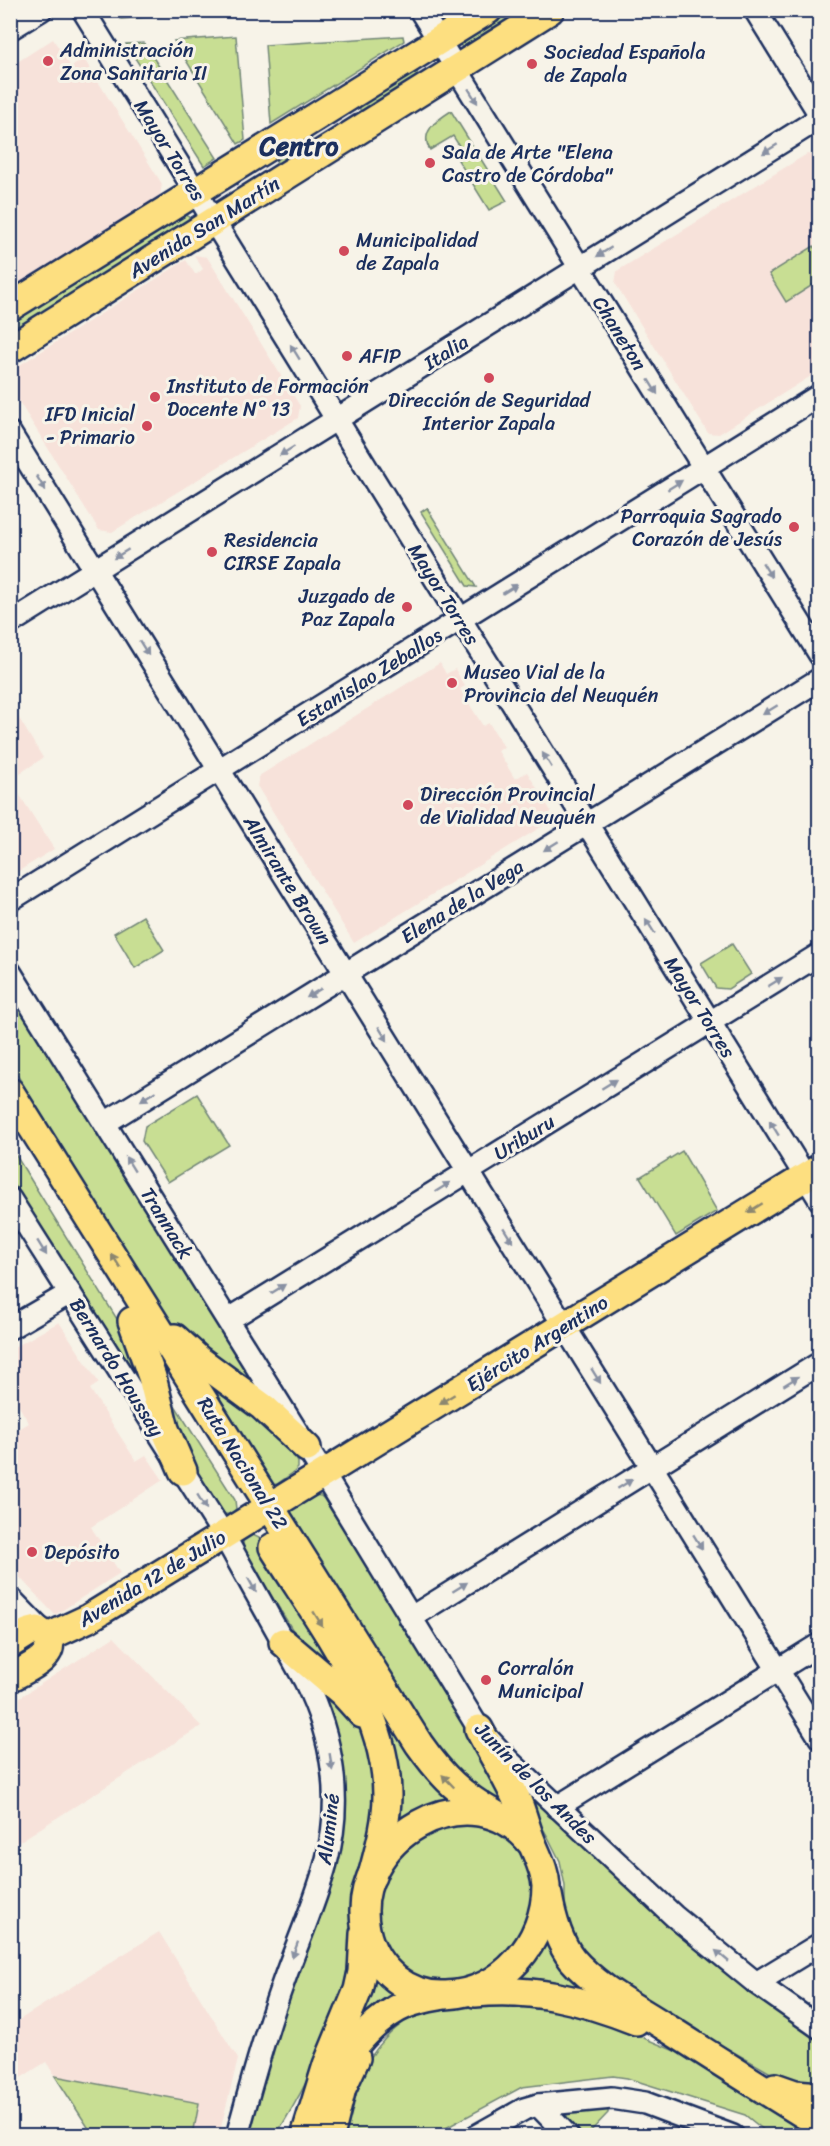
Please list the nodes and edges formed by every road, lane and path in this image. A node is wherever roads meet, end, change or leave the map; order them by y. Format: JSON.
{"nodes":[{"id":1,"x":41,"y":10,"type":"edge"},
{"id":2,"x":83,"y":10,"type":"edge"},
{"id":3,"x":420,"y":10,"type":"edge"},
{"id":4,"x":488,"y":10,"type":"edge"},
{"id":5,"x":550,"y":10,"type":"edge"},
{"id":6,"x":755,"y":10,"type":"edge"},
{"id":7,"x":10,"y":29,"type":"edge"},
{"id":8,"x":439,"y":41,"type":"junction"},
{"id":9,"x":457,"y":69,"type":"junction"},
{"id":10,"x":819,"y":117,"type":"edge"},
{"id":11,"x":196,"y":192,"type":"junction"},
{"id":12,"x":214,"y":221,"type":"junction"},
{"id":13,"x":580,"y":268,"type":"junction"},
{"id":14,"x":10,"y":307,"type":"edge"},
{"id":15,"x":10,"y":349,"type":"edge"},
{"id":16,"x":819,"y":395,"type":"edge"},
{"id":17,"x":336,"y":420,"type":"junction"},
{"id":18,"x":10,"y":433,"type":"edge"},
{"id":19,"x":704,"y":468,"type":"junction"},
{"id":20,"x":96,"y":570,"type":"junction"},
{"id":21,"x":460,"y":620,"type":"junction"},
{"id":22,"x":10,"y":623,"type":"edge"},
{"id":23,"x":819,"y":655,"type":"edge"},
{"id":24,"x":819,"y":679,"type":"edge"},
{"id":25,"x":220,"y":770,"type":"junction"},
{"id":26,"x":587,"y":824,"type":"junction"},
{"id":27,"x":10,"y":900,"type":"edge"},
{"id":28,"x":819,"y":954,"type":"edge"},
{"id":29,"x":10,"y":972,"type":"edge"},
{"id":30,"x":346,"y":974,"type":"junction"},
{"id":31,"x":710,"y":1023,"type":"junction"},
{"id":32,"x":10,"y":1092,"type":"edge"},
{"id":33,"x":105,"y":1123,"type":"junction"},
{"id":34,"x":10,"y":1126,"type":"edge"},
{"id":35,"x":469,"y":1171,"type":"junction"},
{"id":36,"x":812,"y":1173,"type":"edge"},
{"id":37,"x":10,"y":1199,"type":"edge"},
{"id":38,"x":819,"y":1200,"type":"edge"},
{"id":39,"x":70,"y":1293,"type":"junction"},
{"id":40,"x":137,"y":1311,"type":"junction"},
{"id":41,"x":228,"y":1320,"type":"junction"},
{"id":42,"x":565,"y":1326,"type":"junction"},
{"id":43,"x":10,"y":1328,"type":"edge"},
{"id":44,"x":819,"y":1363,"type":"edge"},
{"id":45,"x":307,"y":1448,"type":"junction"},
{"id":46,"x":652,"y":1467,"type":"junction"},
{"id":47,"x":183,"y":1471,"type":"junction"},
{"id":48,"x":324,"y":1475,"type":"junction"},
{"id":49,"x":262,"y":1511,"type":"junction"},
{"id":50,"x":223,"y":1534,"type":"junction"},
{"id":51,"x":10,"y":1598,"type":"edge"},
{"id":52,"x":410,"y":1618,"type":"junction"},
{"id":53,"x":48,"y":1637,"type":"junction"},
{"id":54,"x":284,"y":1642,"type":"junction"},
{"id":55,"x":10,"y":1644,"type":"edge"},
{"id":56,"x":819,"y":1644,"type":"edge"},
{"id":57,"x":778,"y":1670,"type":"junction"},
{"id":58,"x":10,"y":1678,"type":"edge"},
{"id":59,"x":479,"y":1729,"type":"junction"},
{"id":60,"x":377,"y":1734,"type":"junction"},
{"id":61,"x":819,"y":1738,"type":"edge"},
{"id":62,"x":557,"y":1807,"type":"junction"},
{"id":63,"x":496,"y":1815,"type":"junction"},
{"id":64,"x":532,"y":1844,"type":"junction"},
{"id":65,"x":372,"y":1876,"type":"junction"},
{"id":66,"x":546,"y":1885,"type":"junction"},
{"id":67,"x":364,"y":1924,"type":"junction"},
{"id":68,"x":819,"y":1944,"type":"edge"},
{"id":69,"x":756,"y":1983,"type":"junction"},
{"id":70,"x":448,"y":1995,"type":"junction"},
{"id":71,"x":819,"y":2028,"type":"edge"},
{"id":72,"x":687,"y":2041,"type":"junction"},
{"id":73,"x":337,"y":2042,"type":"junction"},
{"id":74,"x":737,"y":2074,"type":"junction"},
{"id":75,"x":819,"y":2096,"type":"edge"},
{"id":76,"x":538,"y":2105,"type":"junction"},
{"id":77,"x":819,"y":2124,"type":"edge"},
{"id":78,"x":314,"y":2130,"type":"edge"},
{"id":79,"x":237,"y":2136,"type":"edge"},
{"id":80,"x":284,"y":2136,"type":"edge"},
{"id":81,"x":476,"y":2136,"type":"edge"},
{"id":82,"x":568,"y":2136,"type":"edge"},
{"id":83,"x":733,"y":2136,"type":"edge"}],
"edges":[{"from":1,"to":7,"type":"street"},
{"from":2,"to":11,"type":"street","name":"Mayor Torres"},
{"from":3,"to":8,"type":"street","name":"Chaneton"},
{"from":4,"to":8,"type":"main road","name":"Avenida San Martín"},
{"from":5,"to":9,"type":"main road","name":"Avenida San Martín"},
{"from":6,"to":10,"type":"street"},
{"from":8,"to":9,"type":"street","name":"Chaneton"},
{"from":8,"to":11,"type":"main road","name":"Avenida San Martín"},
{"from":9,"to":12,"type":"main road","name":"Avenida San Martín"},
{"from":9,"to":13,"type":"street","name":"Chaneton","one_way":true},
{"from":10,"to":13,"type":"street","name":"Italia","one_way":true},
{"from":11,"to":12,"type":"street","name":"Mayor Torres"},
{"from":11,"to":14,"type":"main road","name":"Avenida San Martín"},
{"from":12,"to":15,"type":"main road","name":"Avenida San Martín"},
{"from":17,"to":12,"type":"street","name":"Mayor Torres","one_way":true},
{"from":13,"to":17,"type":"street","name":"Italia"},
{"from":13,"to":19,"type":"street","name":"Chaneton","one_way":true},
{"from":16,"to":19,"type":"street","name":"Estanislao Zeballos"},
{"from":17,"to":20,"type":"street","name":"Italia","one_way":true},
{"from":17,"to":21,"type":"street","name":"Mayor Torres"},
{"from":18,"to":20,"type":"street","name":"Almirante Brown","one_way":true},
{"from":21,"to":19,"type":"street","name":"Estanislao Zeballos","one_way":true},
{"from":19,"to":23,"type":"street","name":"Chaneton","one_way":true},
{"from":20,"to":22,"type":"street","name":"Italia"},
{"from":20,"to":25,"type":"street","name":"Almirante Brown","one_way":true},
{"from":21,"to":25,"type":"street","name":"Estanislao Zeballos"},
{"from":26,"to":21,"type":"street","name":"Mayor Torres","one_way":true},
{"from":24,"to":26,"type":"street","name":"Elena de la Vega","one_way":true},
{"from":25,"to":27,"type":"street","name":"Estanislao Zeballos"},
{"from":25,"to":30,"type":"street","name":"Almirante Brown"},
{"from":26,"to":30,"type":"street","name":"Elena de la Vega","one_way":true},
{"from":31,"to":26,"type":"street","name":"Mayor Torres","one_way":true},
{"from":31,"to":28,"type":"street","name":"Uriburu","one_way":true},
{"from":29,"to":33,"type":"street","name":"Trannack"},
{"from":30,"to":33,"type":"street","name":"Elena de la Vega","one_way":true},
{"from":30,"to":35,"type":"street","name":"Almirante Brown","one_way":true},
{"from":35,"to":31,"type":"street","name":"Uriburu","one_way":true},
{"from":36,"to":31,"type":"street","name":"Mayor Torres","one_way":true},
{"from":40,"to":32,"type":"main road","name":"Ruta Nacional 22","one_way":true},
{"from":41,"to":33,"type":"street","name":"Trannack","one_way":true},
{"from":34,"to":40,"type":"main road","name":"Ruta Nacional 22"},
{"from":41,"to":35,"type":"street","name":"Uriburu","one_way":true},
{"from":35,"to":42,"type":"street","name":"Almirante Brown","one_way":true},
{"from":36,"to":38,"type":"street","name":"Mayor Torres"},
{"from":36,"to":42,"type":"main road","name":"Ejército Argentino","one_way":true},
{"from":37,"to":39,"type":"street","name":"Bernardo Houssay","one_way":true},
{"from":39,"to":43,"type":"street"},
{"from":39,"to":47,"type":"street","name":"Bernardo Houssay"},
{"from":40,"to":45,"type":"main road"},
{"from":40,"to":47,"type":"main road"},
{"from":40,"to":49,"type":"main road","name":"Ruta Nacional 22"},
{"from":41,"to":45,"type":"street","name":"Trannack"},
{"from":42,"to":46,"type":"street","name":"Almirante Brown","one_way":true},
{"from":42,"to":48,"type":"main road","name":"Ejército Argentino","one_way":true},
{"from":46,"to":44,"type":"street","one_way":true},
{"from":45,"to":48,"type":"street","name":"Trannack"},
{"from":52,"to":46,"type":"street","one_way":true},
{"from":46,"to":57,"type":"street","name":"Almirante Brown","one_way":true},
{"from":47,"to":50,"type":"street","name":"Bernardo Houssay","one_way":true},
{"from":48,"to":49,"type":"main road","name":"Ejército Argentino"},
{"from":48,"to":52,"type":"street","name":"Junín de los Andes"},
{"from":49,"to":50,"type":"main road","name":"Avenida 12 de Julio"},
{"from":49,"to":60,"type":"main road","name":"Ruta Nacional 22","one_way":true},
{"from":63,"to":49,"type":"main road","name":"Ruta Nacional 22","one_way":true},
{"from":50,"to":53,"type":"main road","name":"Avenida 12 de Julio"},
{"from":50,"to":54,"type":"street","name":"Aluminé","one_way":true},
{"from":51,"to":53,"type":"street"},
{"from":52,"to":59,"type":"street","name":"Junín de los Andes"},
{"from":53,"to":55,"type":"main road","name":"Avenida 12 de Julio"},
{"from":53,"to":58,"type":"main road"},
{"from":54,"to":60,"type":"main road"},
{"from":54,"to":79,"type":"street","name":"Aluminé","one_way":true},
{"from":56,"to":57,"type":"street"},
{"from":57,"to":61,"type":"street","name":"Almirante Brown"},
{"from":57,"to":62,"type":"street"},
{"from":59,"to":62,"type":"street","name":"Junín de los Andes"},
{"from":59,"to":64,"type":"main road"},
{"from":60,"to":65,"type":"main road","name":"Ruta Nacional 22"},
{"from":69,"to":62,"type":"street","name":"Junín de los Andes","one_way":true},
{"from":63,"to":64,"type":"main road"},
{"from":63,"to":65,"type":"main road"},
{"from":64,"to":66,"type":"main road"},
{"from":65,"to":67,"type":"main road"},
{"from":66,"to":70,"type":"main road"},
{"from":66,"to":72,"type":"main road"},
{"from":67,"to":70,"type":"main road"},
{"from":67,"to":73,"type":"main road"},
{"from":68,"to":69,"type":"street"},
{"from":69,"to":71,"type":"street","name":"Junín de los Andes"},
{"from":70,"to":72,"type":"main road"},
{"from":70,"to":78,"type":"main road"},
{"from":72,"to":74,"type":"main road"},
{"from":73,"to":78,"type":"main road"},
{"from":73,"to":80,"type":"main road"},
{"from":74,"to":75,"type":"main road"},
{"from":74,"to":77,"type":"main road"},
{"from":76,"to":81,"type":"street"},
{"from":76,"to":82,"type":"street"},
{"from":76,"to":83,"type":"street"}]}
